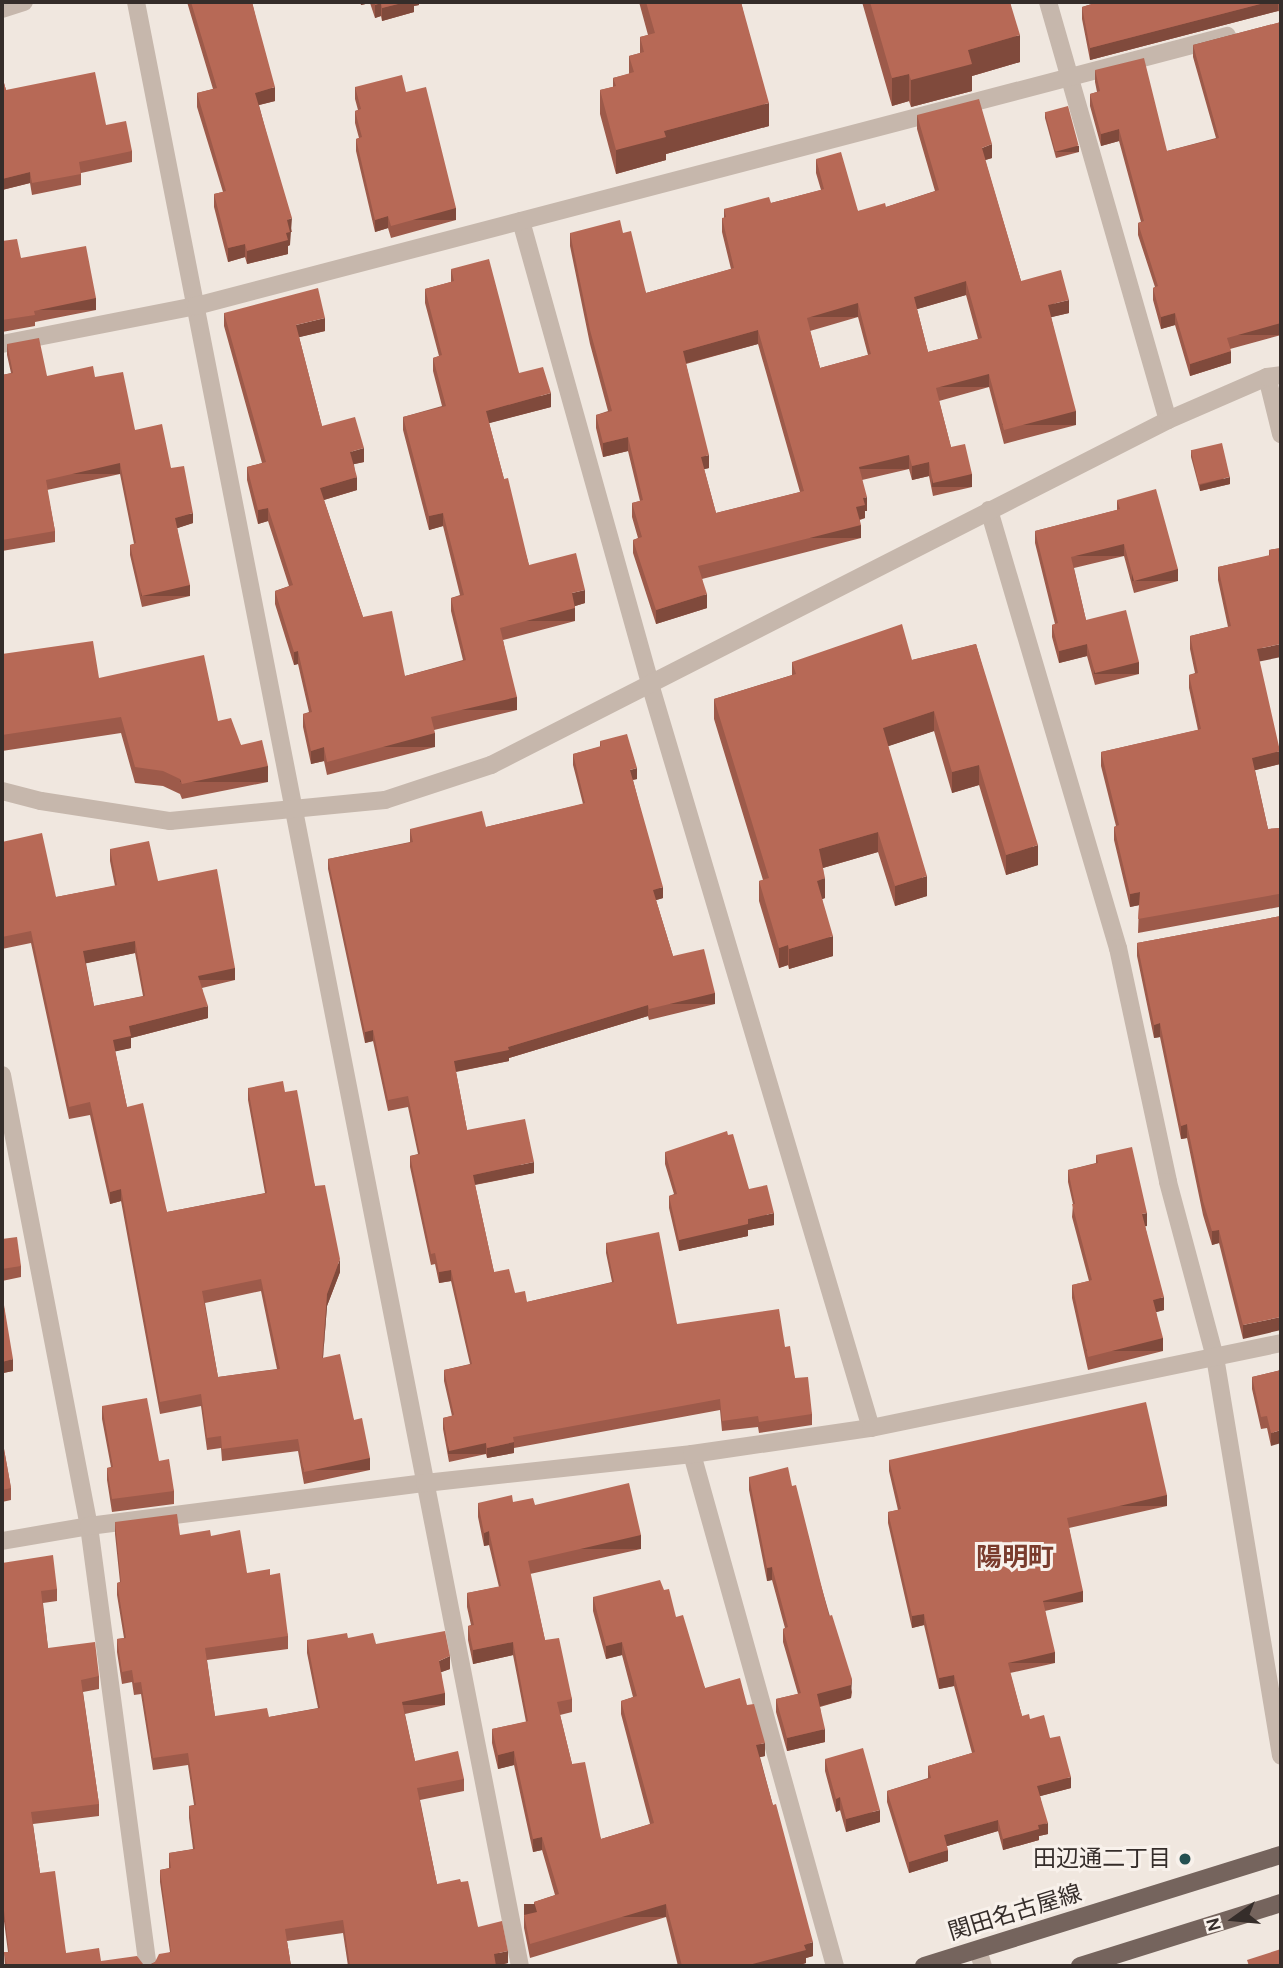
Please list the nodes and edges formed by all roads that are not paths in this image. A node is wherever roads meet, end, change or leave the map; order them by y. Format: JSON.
{"nodes":[{"id":1,"x":24,"y":2,"type":"edge"},
{"id":2,"x":136,"y":2,"type":"edge"},
{"id":3,"x":1048,"y":2,"type":"edge"},
{"id":4,"x":2,"y":9,"type":"edge"},
{"id":5,"x":1242,"y":32,"type":"edge"},
{"id":6,"x":1070,"y":77,"type":"junction"},
{"id":7,"x":521,"y":221,"type":"junction"},
{"id":8,"x":196,"y":306,"type":"junction"},
{"id":9,"x":2,"y":344,"type":"edge"},
{"id":10,"x":1274,"y":376,"type":"edge"},
{"id":11,"x":1168,"y":421,"type":"junction"},
{"id":12,"x":1281,"y":434,"type":"edge"},
{"id":13,"x":989,"y":510,"type":"junction"},
{"id":14,"x":650,"y":684,"type":"junction"},
{"id":15,"x":2,"y":791,"type":"edge"},
{"id":16,"x":292,"y":810,"type":"junction"},
{"id":17,"x":2,"y":1075,"type":"edge"},
{"id":18,"x":1281,"y":1343,"type":"edge"},
{"id":19,"x":1215,"y":1357,"type":"junction"},
{"id":20,"x":871,"y":1428,"type":"junction"},
{"id":21,"x":692,"y":1454,"type":"junction"},
{"id":22,"x":425,"y":1482,"type":"junction"},
{"id":23,"x":89,"y":1526,"type":"junction"},
{"id":24,"x":2,"y":1541,"type":"edge"},
{"id":25,"x":1281,"y":1756,"type":"edge"},
{"id":26,"x":1281,"y":1855,"type":"edge"},
{"id":27,"x":1281,"y":1903,"type":"edge"},
{"id":28,"x":980,"y":1958,"type":"edge"},
{"id":29,"x":148,"y":1966,"type":"edge"},
{"id":30,"x":520,"y":1966,"type":"edge"},
{"id":31,"x":835,"y":1966,"type":"edge"},
{"id":32,"x":924,"y":1966,"type":"edge"},
{"id":33,"x":1080,"y":1966,"type":"edge"}],
"edges":[{"from":1,"to":4,"type":"street"},
{"from":2,"to":8,"type":"street"},
{"from":3,"to":6,"type":"street"},
{"from":5,"to":6,"type":"street"},
{"from":6,"to":7,"type":"street"},
{"from":6,"to":11,"type":"street"},
{"from":7,"to":8,"type":"street"},
{"from":7,"to":14,"type":"street"},
{"from":8,"to":9,"type":"street"},
{"from":8,"to":16,"type":"street"},
{"from":10,"to":11,"type":"street"},
{"from":10,"to":12,"type":"street"},
{"from":11,"to":13,"type":"street"},
{"from":13,"to":14,"type":"street"},
{"from":13,"to":19,"type":"street"},
{"from":14,"to":16,"type":"street"},
{"from":14,"to":20,"type":"street"},
{"from":15,"to":16,"type":"street"},
{"from":16,"to":22,"type":"street"},
{"from":17,"to":23,"type":"street"},
{"from":18,"to":19,"type":"street"},
{"from":19,"to":20,"type":"street"},
{"from":19,"to":25,"type":"street"},
{"from":20,"to":21,"type":"street"},
{"from":21,"to":22,"type":"street"},
{"from":21,"to":31,"type":"street"},
{"from":22,"to":23,"type":"street"},
{"from":22,"to":30,"type":"street"},
{"from":23,"to":24,"type":"street"},
{"from":23,"to":29,"type":"street"},
{"from":26,"to":28,"type":"main road","name":"関田名古屋線"},
{"from":27,"to":33,"type":"main road"},
{"from":28,"to":32,"type":"main road","name":"関田名古屋線"}]}
